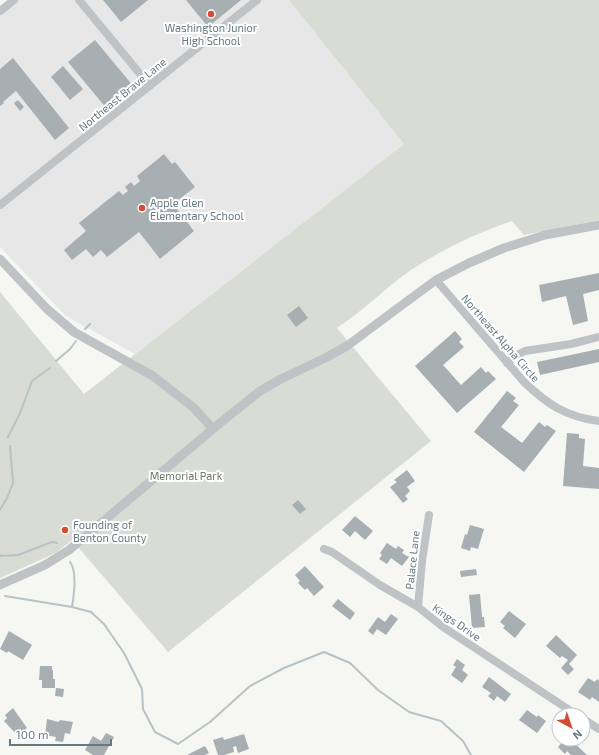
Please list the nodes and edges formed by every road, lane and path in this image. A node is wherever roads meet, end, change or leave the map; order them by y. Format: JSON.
{"nodes":[{"id":1,"x":14,"y":0,"type":"edge"},
{"id":2,"x":79,"y":0,"type":"edge"},
{"id":3,"x":257,"y":0,"type":"edge"},
{"id":4,"x":0,"y":11,"type":"edge"},
{"id":5,"x":150,"y":86,"type":"junction"},
{"id":6,"x":0,"y":205,"type":"edge"},
{"id":7,"x":599,"y":225,"type":"edge"},
{"id":8,"x":0,"y":259,"type":"edge"},
{"id":9,"x":436,"y":280,"type":"junction"},
{"id":10,"x":599,"y":337,"type":"edge"},
{"id":11,"x":507,"y":363,"type":"junction"},
{"id":12,"x":599,"y":421,"type":"edge"},
{"id":13,"x":213,"y":429,"type":"junction"},
{"id":14,"x":429,"y":515,"type":"dead end"},
{"id":15,"x":324,"y":550,"type":"dead end"},
{"id":16,"x":0,"y":585,"type":"edge"},
{"id":17,"x":418,"y":607,"type":"junction"},
{"id":18,"x":565,"y":707,"type":"edge"}],
"edges":[{"from":1,"to":4,"type":"street"},
{"from":2,"to":5,"type":"street"},
{"from":3,"to":5,"type":"street","name":"Northeast Brave Lane"},
{"from":5,"to":6,"type":"street","name":"Northeast Brave Lane"},
{"from":7,"to":9,"type":"street"},
{"from":8,"to":13,"type":"street"},
{"from":9,"to":11,"type":"street","name":"Northeast Alpha Circle"},
{"from":9,"to":13,"type":"street"},
{"from":10,"to":11,"type":"street"},
{"from":11,"to":12,"type":"street","name":"Northeast Alpha Circle"},
{"from":13,"to":16,"type":"street"},
{"from":14,"to":17,"type":"street","name":"Palace Lane"},
{"from":15,"to":17,"type":"street","name":"Kings Drive"},
{"from":17,"to":18,"type":"street","name":"Kings Drive"}]}
